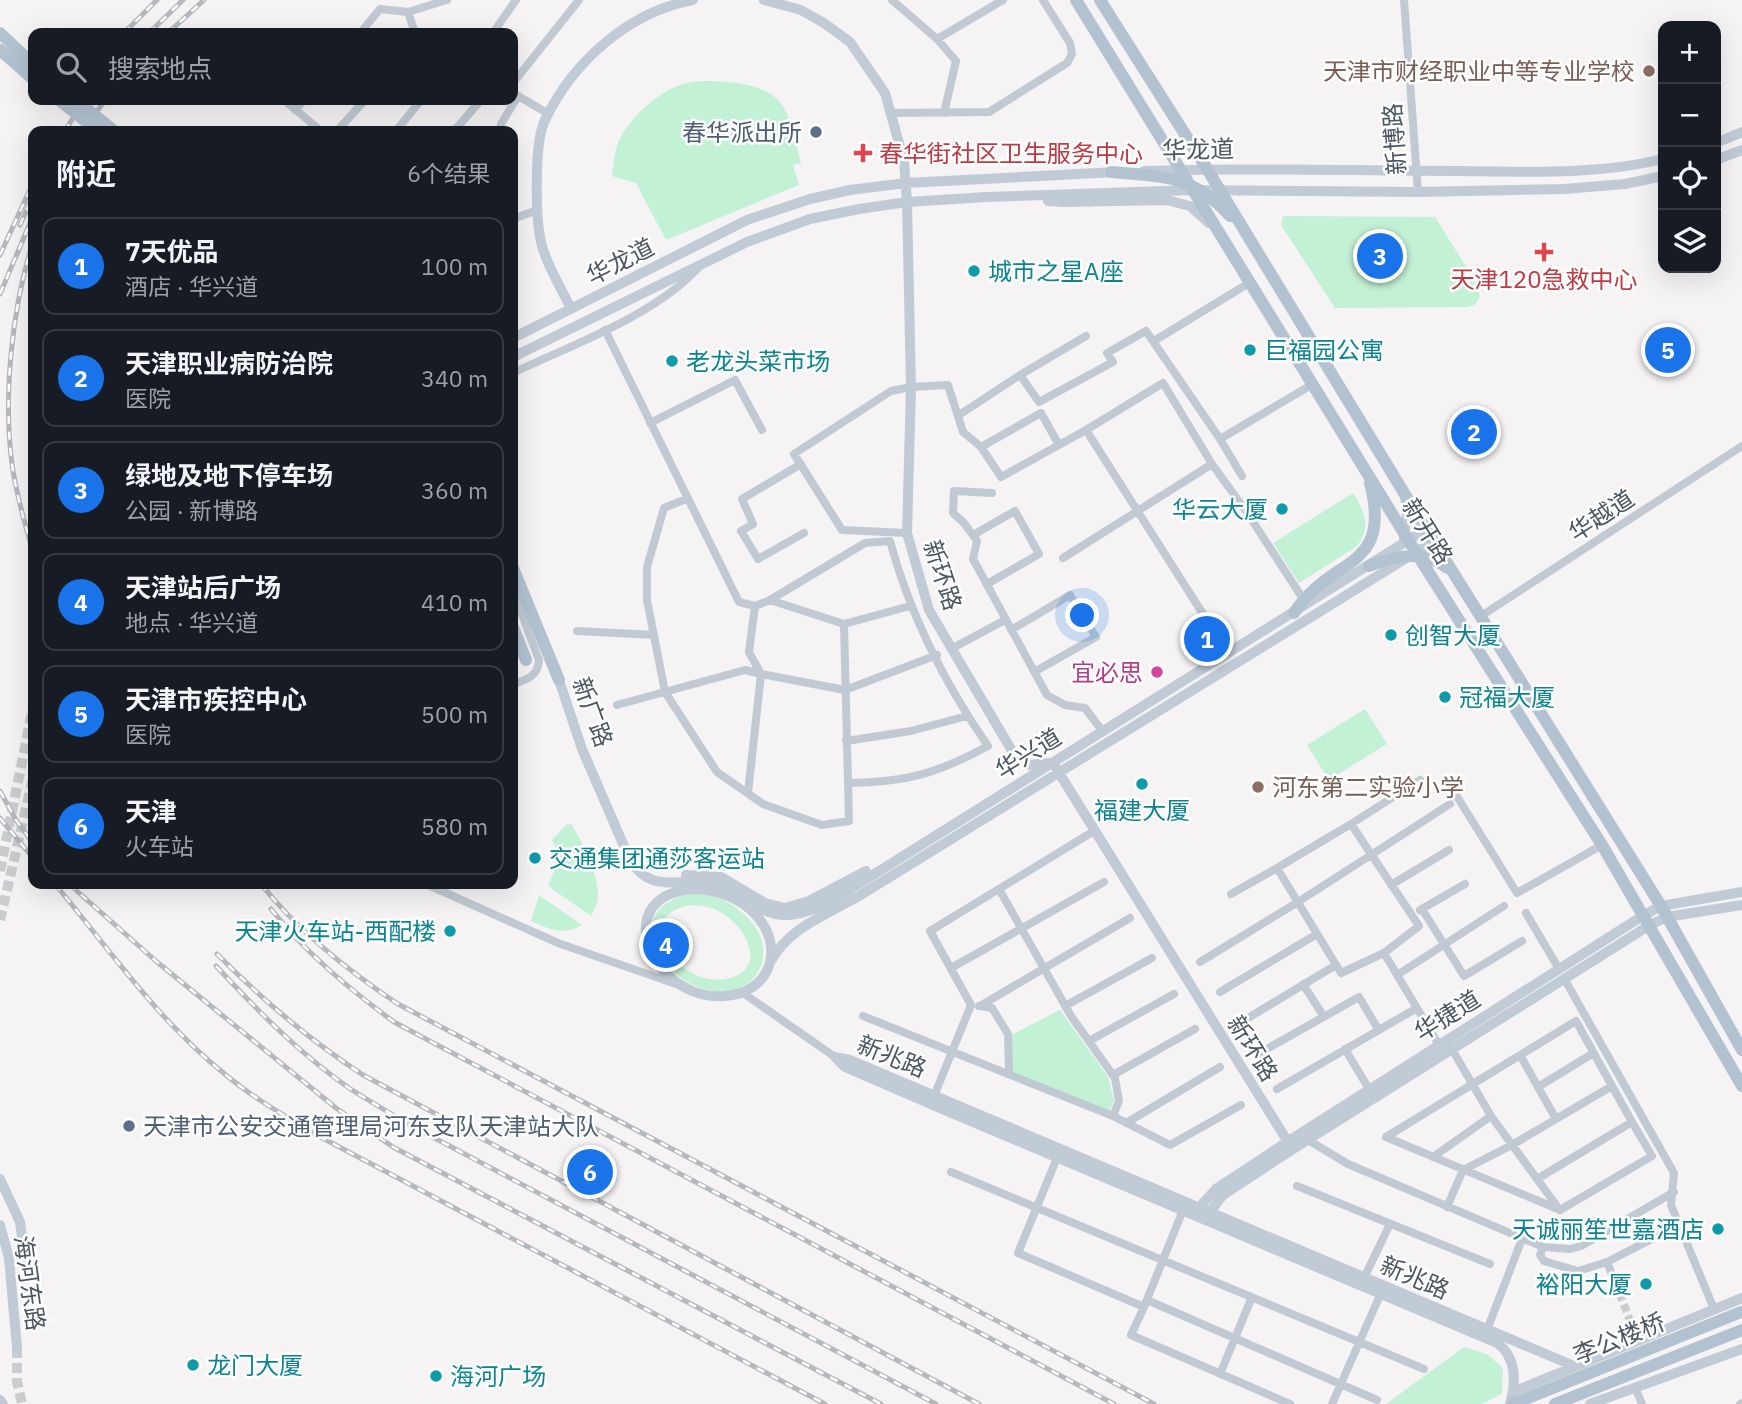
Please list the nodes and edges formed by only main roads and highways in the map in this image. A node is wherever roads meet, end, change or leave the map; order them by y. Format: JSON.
{"nodes":[{"id":1,"x":1076,"y":0,"type":"edge"},
{"id":2,"x":1100,"y":0,"type":"edge"},
{"id":3,"x":0,"y":33,"type":"edge"},
{"id":4,"x":0,"y":50,"type":"edge"},
{"id":5,"x":28,"y":59,"type":"edge"},
{"id":6,"x":28,"y":75,"type":"edge"},
{"id":7,"x":65,"y":105,"type":"edge"},
{"id":8,"x":82,"y":105,"type":"edge"},
{"id":9,"x":92,"y":126,"type":"edge"},
{"id":10,"x":108,"y":126,"type":"edge"},
{"id":11,"x":1111,"y":172,"type":"road end"},
{"id":12,"x":1195,"y":188,"type":"junction"},
{"id":13,"x":1247,"y":234,"type":"junction"},
{"id":14,"x":1365,"y":470,"type":"junction"},
{"id":15,"x":1408,"y":548,"type":"junction"},
{"id":16,"x":1372,"y":571,"type":"road end"},
{"id":17,"x":1453,"y":572,"type":"junction"},
{"id":18,"x":518,"y":580,"type":"edge"},
{"id":19,"x":1294,"y":613,"type":"road end"},
{"id":20,"x":518,"y":640,"type":"edge"},
{"id":21,"x":526,"y":660,"type":"road end"},
{"id":22,"x":559,"y":680,"type":"road end"},
{"id":23,"x":1742,"y":1050,"type":"edge"},
{"id":24,"x":1742,"y":1086,"type":"edge"},
{"id":25,"x":1741,"y":1311,"type":"edge"},
{"id":26,"x":1742,"y":1330,"type":"edge"},
{"id":27,"x":1512,"y":1400,"type":"edge"},
{"id":28,"x":1555,"y":1404,"type":"edge"}],
"edges":[{"from":1,"to":12,"type":"main road","name":"新开路"},
{"from":2,"to":13,"type":"main road","name":"新开路"},
{"from":3,"to":5,"type":"main road"},
{"from":4,"to":6,"type":"main road"},
{"from":7,"to":9,"type":"main road","bridge":true},
{"from":8,"to":10,"type":"main road","bridge":true},
{"from":11,"to":12,"type":"main road"},
{"from":12,"to":13,"type":"main road"},
{"from":12,"to":14,"type":"main road","name":"新开路"},
{"from":13,"to":17,"type":"main road","name":"新开路"},
{"from":14,"to":15,"type":"main road","name":"新开路"},
{"from":14,"to":19,"type":"main road"},
{"from":15,"to":16,"type":"main road"},
{"from":15,"to":17,"type":"main road"},
{"from":15,"to":24,"type":"main road","name":"新开路"},
{"from":17,"to":23,"type":"main road","name":"新开路"},
{"from":18,"to":22,"type":"main road","name":"新广路"},
{"from":20,"to":21,"type":"main road"},
{"from":25,"to":27,"type":"main road","name":"李公楼桥","bridge":true},
{"from":26,"to":28,"type":"main road","name":"李公楼桥","bridge":true}]}
